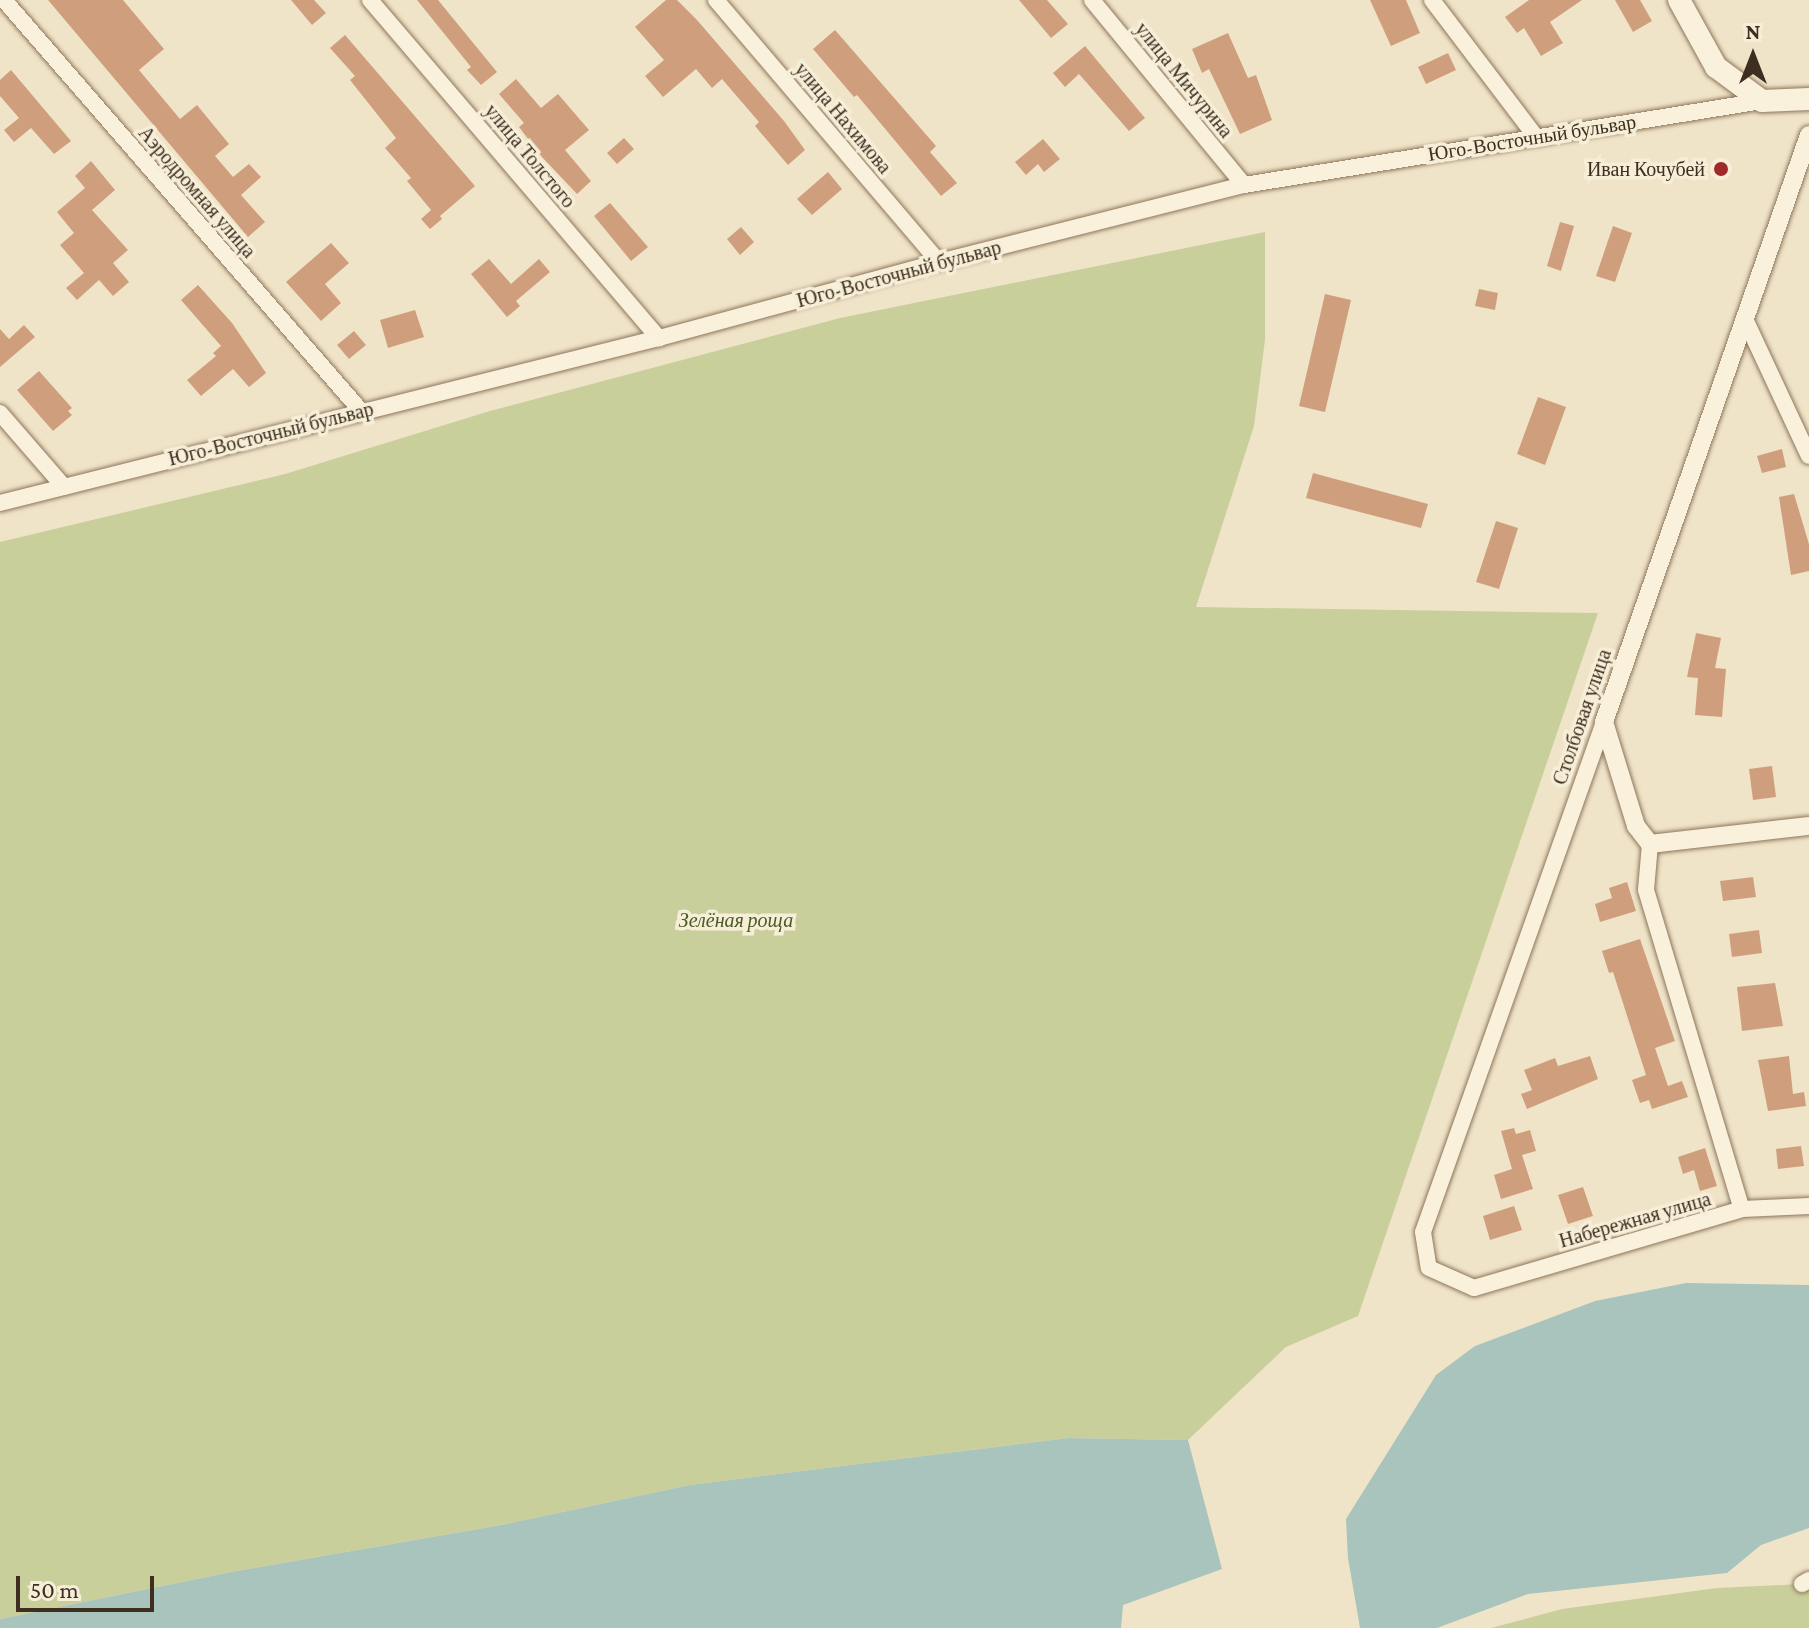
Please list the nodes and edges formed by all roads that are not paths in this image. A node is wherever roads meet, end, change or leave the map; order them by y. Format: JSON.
{"nodes":[{"id":1,"x":4,"y":0,"type":"edge"},
{"id":2,"x":370,"y":0,"type":"edge"},
{"id":3,"x":716,"y":0,"type":"edge"},
{"id":4,"x":1092,"y":0,"type":"edge"},
{"id":5,"x":1432,"y":0,"type":"edge"},
{"id":6,"x":1679,"y":0,"type":"edge"},
{"id":7,"x":1809,"y":99,"type":"edge"},
{"id":8,"x":1762,"y":101,"type":"junction"},
{"id":9,"x":1809,"y":135,"type":"edge"},
{"id":10,"x":1536,"y":137,"type":"junction"},
{"id":11,"x":1244,"y":185,"type":"junction"},
{"id":12,"x":939,"y":262,"type":"junction"},
{"id":13,"x":1745,"y":319,"type":"junction"},
{"id":14,"x":659,"y":338,"type":"junction"},
{"id":15,"x":361,"y":411,"type":"junction"},
{"id":16,"x":0,"y":413,"type":"edge"},
{"id":17,"x":1809,"y":456,"type":"edge"},
{"id":18,"x":64,"y":487,"type":"junction"},
{"id":19,"x":0,"y":503,"type":"edge"},
{"id":20,"x":1604,"y":722,"type":"junction"},
{"id":21,"x":1809,"y":826,"type":"edge"},
{"id":22,"x":1650,"y":844,"type":"junction"},
{"id":23,"x":1809,"y":1206,"type":"edge"},
{"id":24,"x":1742,"y":1209,"type":"junction"},
{"id":25,"x":1474,"y":1288,"type":"joint"}],
"edges":[{"from":1,"to":15,"type":"street","name":"Аэродромная улица"},
{"from":2,"to":14,"type":"street","name":"улица Толстого"},
{"from":3,"to":12,"type":"street","name":"улица Нахимова"},
{"from":4,"to":11,"type":"street","name":"улица Мичурина"},
{"from":5,"to":10,"type":"street"},
{"from":6,"to":8,"type":"main road"},
{"from":7,"to":8,"type":"main road","name":"Юго-Восточный бульвар"},
{"from":8,"to":10,"type":"street","name":"Юго-Восточный бульвар"},
{"from":9,"to":13,"type":"street","name":"Столбовая улица"},
{"from":10,"to":11,"type":"street","name":"Юго-Восточный бульвар"},
{"from":11,"to":12,"type":"street","name":"Юго-Восточный бульвар"},
{"from":12,"to":14,"type":"street","name":"Юго-Восточный бульвар"},
{"from":13,"to":17,"type":"street"},
{"from":13,"to":20,"type":"street","name":"Столбовая улица"},
{"from":14,"to":15,"type":"street","name":"Юго-Восточный бульвар"},
{"from":15,"to":18,"type":"street","name":"Юго-Восточный бульвар"},
{"from":16,"to":18,"type":"street"},
{"from":18,"to":19,"type":"street","name":"Юго-Восточный бульвар"},
{"from":20,"to":22,"type":"street"},
{"from":20,"to":25,"type":"street","name":"Столбовая улица"},
{"from":21,"to":22,"type":"street"},
{"from":22,"to":24,"type":"street"},
{"from":23,"to":24,"type":"street","name":"Набережная улица"},
{"from":24,"to":25,"type":"street","name":"Набережная улица"}]}
